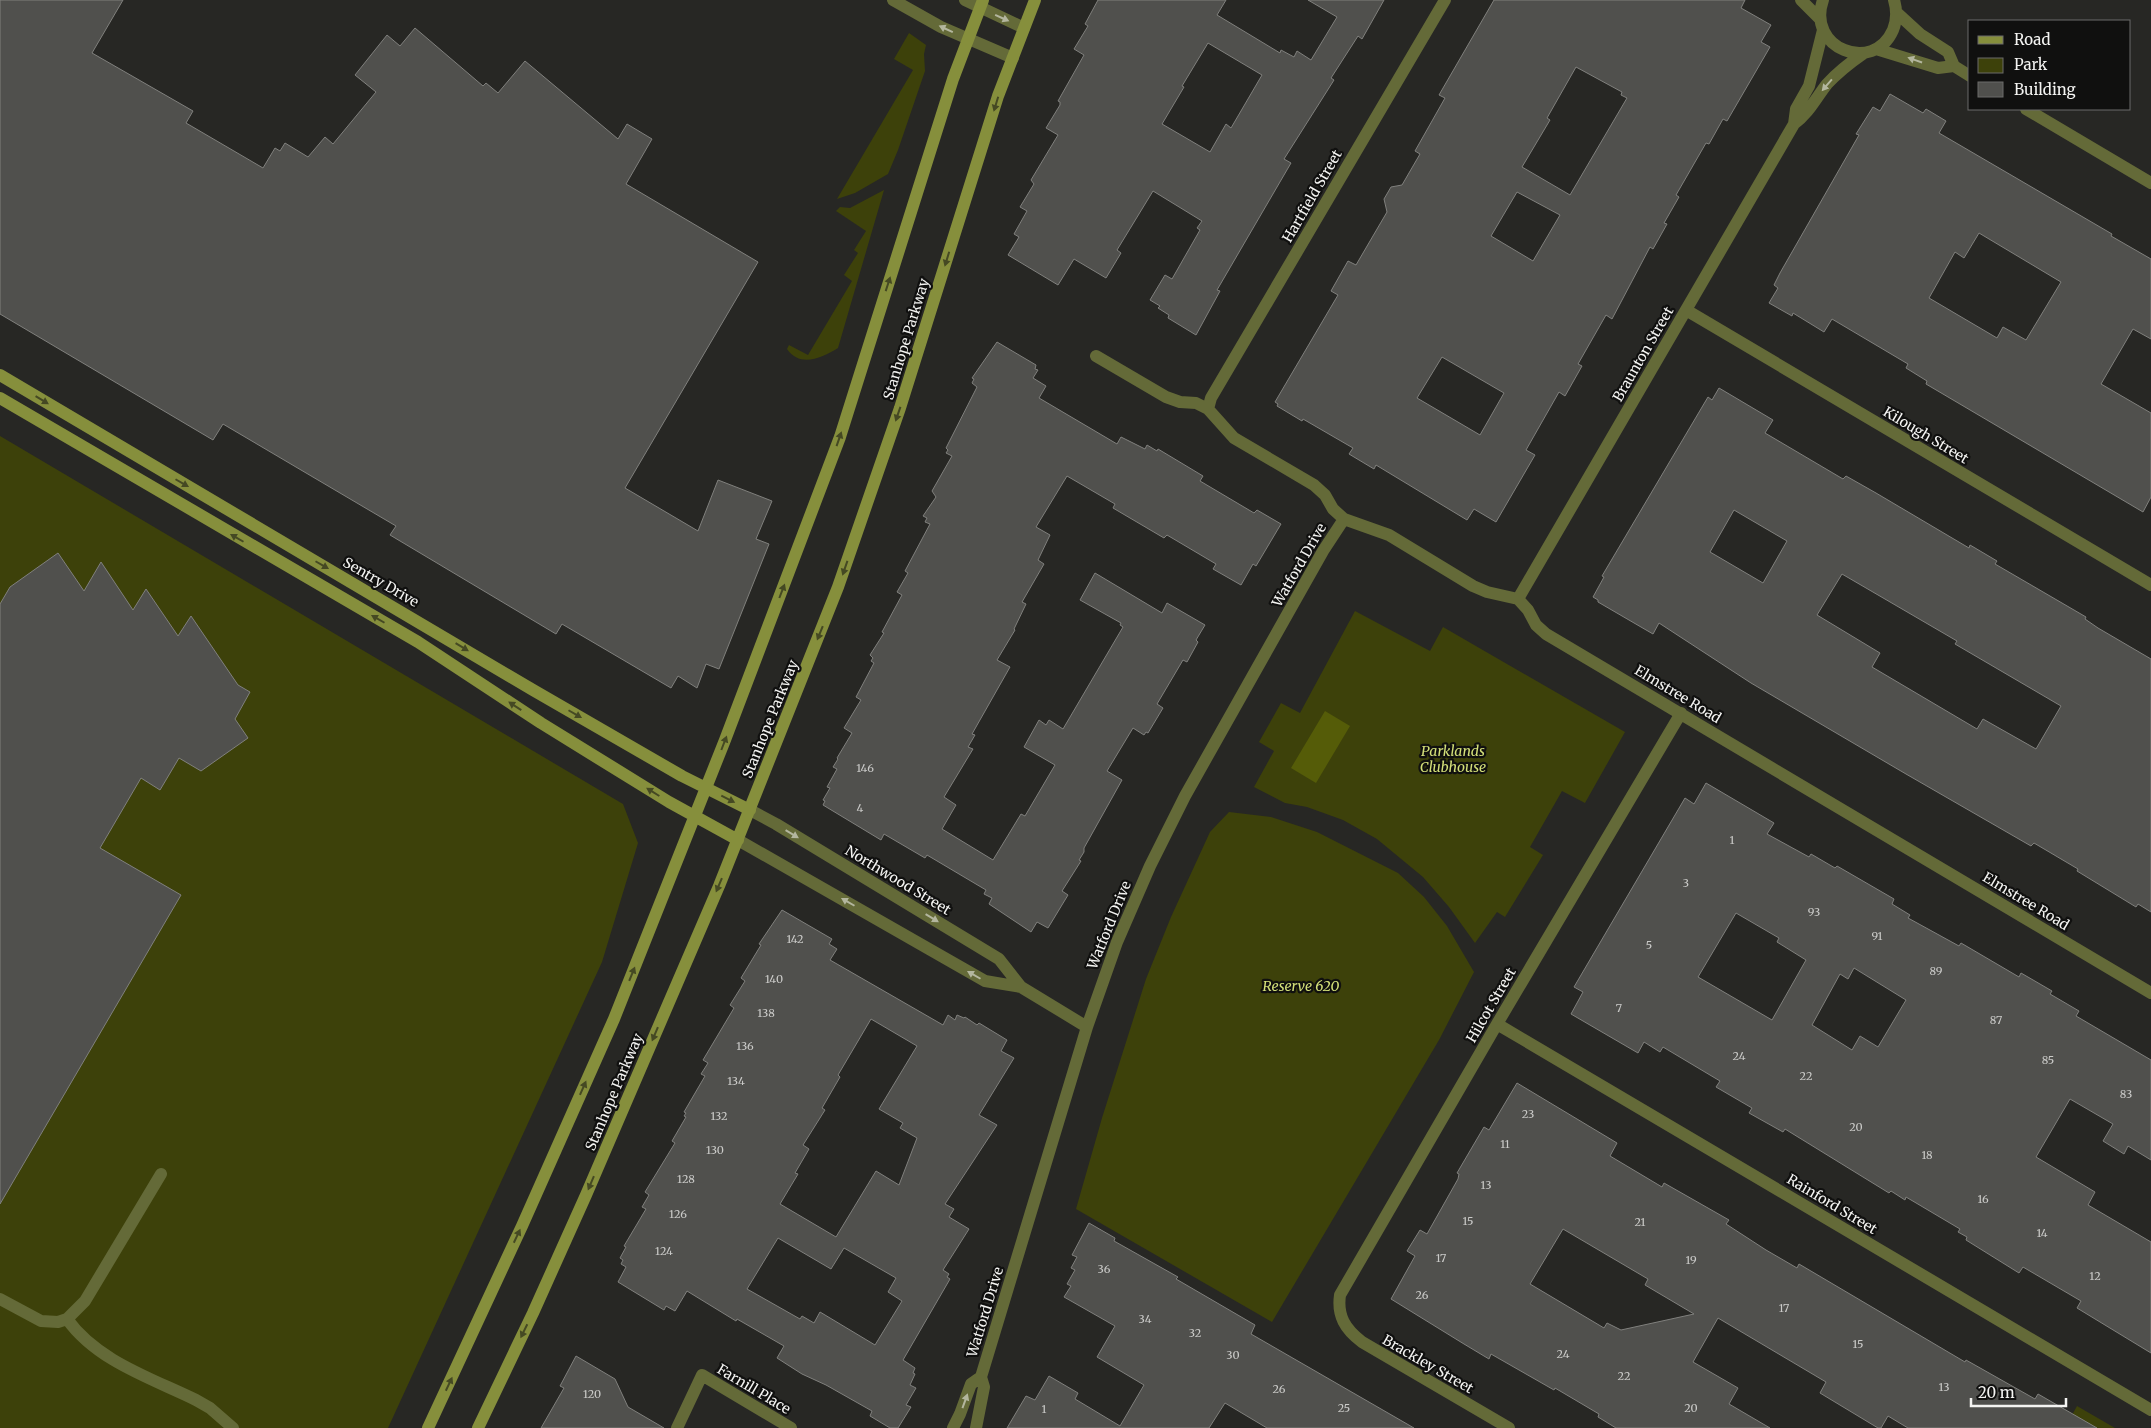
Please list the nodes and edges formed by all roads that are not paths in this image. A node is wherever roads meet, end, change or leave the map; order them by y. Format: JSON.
{"nodes":[{"id":1,"x":893,"y":0,"type":"edge"},
{"id":2,"x":965,"y":0,"type":"edge"},
{"id":3,"x":1035,"y":0,"type":"edge"},
{"id":4,"x":1445,"y":0,"type":"edge"},
{"id":5,"x":1800,"y":0,"type":"edge"},
{"id":6,"x":1823,"y":0,"type":"edge"},
{"id":7,"x":981,"y":4,"type":"edge"},
{"id":8,"x":1895,"y":6,"type":"edge"},
{"id":9,"x":1821,"y":25,"type":"junction"},
{"id":10,"x":1024,"y":28,"type":"junction"},
{"id":11,"x":968,"y":39,"type":"junction"},
{"id":12,"x":1870,"y":51,"type":"junction"},
{"id":13,"x":1013,"y":58,"type":"junction"},
{"id":14,"x":1954,"y":66,"type":"junction"},
{"id":15,"x":1968,"y":75,"type":"edge"},
{"id":16,"x":2028,"y":110,"type":"edge"},
{"id":17,"x":1794,"y":124,"type":"junction"},
{"id":18,"x":2151,"y":183,"type":"edge"},
{"id":19,"x":1686,"y":310,"type":"junction"},
{"id":20,"x":1096,"y":356,"type":"dead end"},
{"id":21,"x":0,"y":375,"type":"edge"},
{"id":22,"x":0,"y":398,"type":"edge"},
{"id":23,"x":1208,"y":409,"type":"junction"},
{"id":24,"x":1344,"y":519,"type":"junction"},
{"id":25,"x":2151,"y":585,"type":"edge"},
{"id":26,"x":1518,"y":599,"type":"junction"},
{"id":27,"x":1681,"y":713,"type":"junction"},
{"id":28,"x":706,"y":788,"type":"junction"},
{"id":29,"x":750,"y":810,"type":"junction"},
{"id":30,"x":695,"y":816,"type":"junction"},
{"id":31,"x":738,"y":840,"type":"junction"},
{"id":32,"x":1021,"y":987,"type":"junction"},
{"id":33,"x":2151,"y":993,"type":"edge"},
{"id":34,"x":1497,"y":1024,"type":"junction"},
{"id":35,"x":1087,"y":1027,"type":"junction"},
{"id":36,"x":161,"y":1174,"type":"dead end"},
{"id":37,"x":0,"y":1299,"type":"edge"},
{"id":38,"x":1340,"y":1316,"type":"joint"},
{"id":39,"x":67,"y":1319,"type":"junction"},
{"id":40,"x":981,"y":1377,"type":"junction"},
{"id":41,"x":2151,"y":1410,"type":"edge"},
{"id":42,"x":233,"y":1428,"type":"edge"},
{"id":43,"x":428,"y":1428,"type":"edge"},
{"id":44,"x":478,"y":1428,"type":"edge"},
{"id":45,"x":677,"y":1428,"type":"edge"},
{"id":46,"x":791,"y":1428,"type":"edge"},
{"id":47,"x":953,"y":1428,"type":"edge"},
{"id":48,"x":976,"y":1428,"type":"edge"},
{"id":49,"x":1509,"y":1428,"type":"edge"}],
"edges":[{"from":11,"to":1,"type":"street","one_way":true},
{"from":2,"to":7,"type":"street"},
{"from":3,"to":10,"type":"main road","name":"Stanhope Parkway"},
{"from":4,"to":23,"type":"street","name":"Hartfield Street"},
{"from":5,"to":9,"type":"street"},
{"from":6,"to":9,"type":"street","name":"Braunton Street"},
{"from":7,"to":10,"type":"street","one_way":true},
{"from":7,"to":11,"type":"main road","name":"Stanhope Parkway"},
{"from":8,"to":12,"type":"street","name":"Braunton Street"},
{"from":8,"to":14,"type":"street"},
{"from":9,"to":12,"type":"street"},
{"from":9,"to":17,"type":"street","name":"Braunton Street"},
{"from":10,"to":13,"type":"main road","name":"Stanhope Parkway"},
{"from":11,"to":13,"type":"street"},
{"from":28,"to":11,"type":"main road","name":"Stanhope Parkway","one_way":true},
{"from":14,"to":12,"type":"street","one_way":true},
{"from":12,"to":17,"type":"street","name":"Braunton Street","one_way":true},
{"from":13,"to":29,"type":"main road","name":"Stanhope Parkway","one_way":true},
{"from":14,"to":15,"type":"street"},
{"from":16,"to":18,"type":"street"},
{"from":17,"to":19,"type":"street","name":"Braunton Street"},
{"from":19,"to":25,"type":"street","name":"Kilough Street"},
{"from":19,"to":26,"type":"street","name":"Braunton Street"},
{"from":20,"to":23,"type":"street"},
{"from":21,"to":28,"type":"main road","name":"Sentry Drive","one_way":true},
{"from":30,"to":22,"type":"main road","one_way":true},
{"from":23,"to":24,"type":"street"},
{"from":24,"to":26,"type":"street"},
{"from":24,"to":35,"type":"street","name":"Watford Drive"},
{"from":26,"to":27,"type":"street","name":"Elmstree Road"},
{"from":27,"to":33,"type":"street","name":"Elmstree Road"},
{"from":27,"to":34,"type":"street","name":"Hilcot Street"},
{"from":28,"to":29,"type":"main road","name":"Sentry Drive","one_way":true},
{"from":28,"to":30,"type":"main road","name":"Stanhope Parkway"},
{"from":29,"to":31,"type":"main road","name":"Stanhope Parkway"},
{"from":29,"to":32,"type":"street","name":"Northwood Street","one_way":true},
{"from":30,"to":31,"type":"main road"},
{"from":43,"to":30,"type":"main road","name":"Stanhope Parkway","one_way":true},
{"from":32,"to":31,"type":"street","name":"Northwood Street","one_way":true},
{"from":31,"to":44,"type":"main road","name":"Stanhope Parkway","one_way":true},
{"from":32,"to":35,"type":"street","name":"Northwood Street"},
{"from":34,"to":38,"type":"street","name":"Hilcot Street"},
{"from":34,"to":41,"type":"street","name":"Rainford Street"},
{"from":35,"to":40,"type":"street","name":"Watford Drive"},
{"from":36,"to":39,"type":"street"},
{"from":37,"to":39,"type":"street"},
{"from":38,"to":49,"type":"street","name":"Brackley Street"},
{"from":39,"to":42,"type":"street"},
{"from":47,"to":40,"type":"street","name":"Watford Drive","one_way":true},
{"from":40,"to":48,"type":"street","name":"Watford Drive"},
{"from":45,"to":46,"type":"street","name":"Farnill Place"}]}
